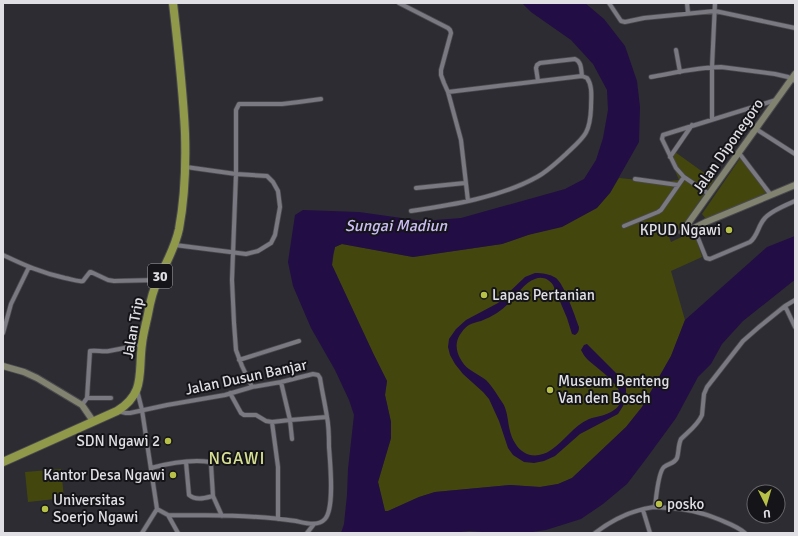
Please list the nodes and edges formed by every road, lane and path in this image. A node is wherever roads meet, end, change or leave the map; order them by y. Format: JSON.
{"nodes":[{"id":1,"x":399,"y":3,"type":"edge"},
{"id":2,"x":609,"y":3,"type":"edge"},
{"id":3,"x":687,"y":3,"type":"edge"},
{"id":4,"x":715,"y":3,"type":"edge"},
{"id":5,"x":173,"y":6,"type":"edge"},
{"id":6,"x":715,"y":11,"type":"junction"},
{"id":7,"x":688,"y":13,"type":"junction"},
{"id":8,"x":795,"y":28,"type":"edge"},
{"id":9,"x":676,"y":50,"type":"dead end"},
{"id":10,"x":712,"y":67,"type":"junction"},
{"id":11,"x":680,"y":72,"type":"junction"},
{"id":12,"x":582,"y":76,"type":"junction"},
{"id":13,"x":651,"y":77,"type":"dead end"},
{"id":14,"x":794,"y":78,"type":"edge"},
{"id":15,"x":538,"y":81,"type":"junction"},
{"id":16,"x":448,"y":92,"type":"junction"},
{"id":17,"x":321,"y":98,"type":"dead end"},
{"id":18,"x":776,"y":100,"type":"junction"},
{"id":19,"x":712,"y":119,"type":"junction"},
{"id":20,"x":692,"y":125,"type":"junction"},
{"id":21,"x":756,"y":129,"type":"junction"},
{"id":22,"x":739,"y":153,"type":"junction"},
{"id":23,"x":795,"y":154,"type":"edge"},
{"id":24,"x":670,"y":157,"type":"junction"},
{"id":25,"x":186,"y":167,"type":"junction"},
{"id":26,"x":236,"y":174,"type":"junction"},
{"id":27,"x":684,"y":177,"type":"junction"},
{"id":28,"x":635,"y":179,"type":"dead end"},
{"id":29,"x":465,"y":183,"type":"junction"},
{"id":30,"x":678,"y":185,"type":"junction"},
{"id":31,"x":795,"y":186,"type":"edge"},
{"id":32,"x":416,"y":188,"type":"dead end"},
{"id":33,"x":709,"y":194,"type":"junction"},
{"id":34,"x":771,"y":195,"type":"junction"},
{"id":35,"x":468,"y":201,"type":"junction"},
{"id":36,"x":795,"y":201,"type":"edge"},
{"id":37,"x":411,"y":211,"type":"dead end"},
{"id":38,"x":698,"y":211,"type":"junction"},
{"id":39,"x":706,"y":222,"type":"junction"},
{"id":40,"x":624,"y":226,"type":"dead end"},
{"id":41,"x":694,"y":228,"type":"junction"},
{"id":42,"x":175,"y":245,"type":"junction"},
{"id":43,"x":233,"y":253,"type":"junction"},
{"id":44,"x":3,"y":255,"type":"edge"},
{"id":45,"x":29,"y":267,"type":"junction"},
{"id":46,"x":158,"y":280,"type":"junction"},
{"id":47,"x":795,"y":300,"type":"edge"},
{"id":48,"x":785,"y":306,"type":"junction"},
{"id":49,"x":795,"y":327,"type":"edge"},
{"id":50,"x":3,"y":333,"type":"edge"},
{"id":51,"x":299,"y":341,"type":"dead end"},
{"id":52,"x":142,"y":344,"type":"junction"},
{"id":53,"x":239,"y":360,"type":"junction"},
{"id":54,"x":3,"y":366,"type":"edge"},
{"id":55,"x":281,"y":382,"type":"junction"},
{"id":56,"x":252,"y":387,"type":"junction"},
{"id":57,"x":137,"y":389,"type":"junction"},
{"id":58,"x":230,"y":393,"type":"junction"},
{"id":59,"x":87,"y":398,"type":"junction"},
{"id":60,"x":111,"y":398,"type":"dead end"},
{"id":61,"x":82,"y":405,"type":"junction"},
{"id":62,"x":142,"y":410,"type":"junction"},
{"id":63,"x":117,"y":411,"type":"junction"},
{"id":64,"x":328,"y":417,"type":"junction"},
{"id":65,"x":290,"y":420,"type":"junction"},
{"id":66,"x":93,"y":421,"type":"junction"},
{"id":67,"x":272,"y":422,"type":"junction"},
{"id":68,"x":292,"y":439,"type":"dead end"},
{"id":69,"x":3,"y":462,"type":"edge"},
{"id":70,"x":186,"y":462,"type":"junction"},
{"id":71,"x":151,"y":468,"type":"junction"},
{"id":72,"x":213,"y":496,"type":"junction"},
{"id":73,"x":655,"y":507,"type":"junction"},
{"id":74,"x":158,"y":508,"type":"junction"},
{"id":75,"x":643,"y":510,"type":"junction"},
{"id":76,"x":168,"y":515,"type":"junction"},
{"id":77,"x":222,"y":516,"type":"junction"},
{"id":78,"x":278,"y":519,"type":"junction"},
{"id":79,"x":314,"y":524,"type":"junction"},
{"id":80,"x":142,"y":533,"type":"edge"},
{"id":81,"x":178,"y":533,"type":"edge"},
{"id":82,"x":307,"y":533,"type":"edge"},
{"id":83,"x":595,"y":533,"type":"edge"},
{"id":84,"x":650,"y":533,"type":"edge"},
{"id":85,"x":745,"y":533,"type":"edge"}],
"edges":[{"from":1,"to":16,"type":"street"},
{"from":2,"to":7,"type":"street"},
{"from":3,"to":7,"type":"street"},
{"from":4,"to":6,"type":"street"},
{"from":5,"to":25,"type":"highway","name":"Jalan Trip","number":"30"},
{"from":6,"to":7,"type":"street"},
{"from":6,"to":8,"type":"street"},
{"from":6,"to":10,"type":"street"},
{"from":9,"to":11,"type":"street"},
{"from":10,"to":11,"type":"street"},
{"from":10,"to":14,"type":"street"},
{"from":10,"to":19,"type":"street"},
{"from":11,"to":13,"type":"street"},
{"from":12,"to":15,"type":"street"},
{"from":12,"to":15,"type":"street"},
{"from":12,"to":35,"type":"street"},
{"from":14,"to":18,"type":"street","name":"Jalan Diponegoro"},
{"from":15,"to":16,"type":"street"},
{"from":16,"to":29,"type":"street"},
{"from":17,"to":26,"type":"street"},
{"from":18,"to":19,"type":"street"},
{"from":18,"to":21,"type":"street","name":"Jalan Diponegoro"},
{"from":19,"to":20,"type":"street"},
{"from":20,"to":24,"type":"street"},
{"from":20,"to":24,"type":"street"},
{"from":21,"to":22,"type":"street","name":"Jalan Diponegoro"},
{"from":21,"to":23,"type":"street"},
{"from":22,"to":33,"type":"street","name":"Jalan Diponegoro"},
{"from":22,"to":34,"type":"street"},
{"from":24,"to":27,"type":"street"},
{"from":25,"to":26,"type":"street"},
{"from":25,"to":42,"type":"highway","name":"Jalan Trip","number":"30"},
{"from":26,"to":43,"type":"street"},
{"from":26,"to":43,"type":"street"},
{"from":27,"to":30,"type":"street"},
{"from":27,"to":33,"type":"street"},
{"from":28,"to":30,"type":"street"},
{"from":29,"to":32,"type":"street"},
{"from":29,"to":35,"type":"street"},
{"from":30,"to":40,"type":"street"},
{"from":31,"to":34,"type":"street"},
{"from":33,"to":38,"type":"street","name":"Jalan Diponegoro"},
{"from":34,"to":39,"type":"street"},
{"from":35,"to":37,"type":"street"},
{"from":36,"to":41,"type":"street"},
{"from":38,"to":39,"type":"street"},
{"from":38,"to":41,"type":"street","name":"Jalan Diponegoro"},
{"from":39,"to":41,"type":"street"},
{"from":42,"to":43,"type":"street"},
{"from":42,"to":46,"type":"highway","name":"Jalan Trip","number":"30"},
{"from":43,"to":53,"type":"street"},
{"from":44,"to":45,"type":"street"},
{"from":45,"to":46,"type":"street"},
{"from":45,"to":50,"type":"street"},
{"from":46,"to":52,"type":"highway","name":"Jalan Trip","number":"30"},
{"from":47,"to":48,"type":"street"},
{"from":48,"to":49,"type":"street"},
{"from":48,"to":73,"type":"street"},
{"from":51,"to":53,"type":"street"},
{"from":52,"to":57,"type":"highway","name":"Jalan Trip","number":"30"},
{"from":52,"to":59,"type":"street"},
{"from":53,"to":56,"type":"street"},
{"from":54,"to":61,"type":"street"},
{"from":55,"to":56,"type":"street","name":"Jalan Dusun Banjar"},
{"from":55,"to":64,"type":"street","name":"Jalan Dusun Banjar"},
{"from":55,"to":65,"type":"street"},
{"from":56,"to":58,"type":"street","name":"Jalan Dusun Banjar"},
{"from":57,"to":62,"type":"street"},
{"from":57,"to":63,"type":"highway","name":"Jalan Trip","number":"30"},
{"from":58,"to":62,"type":"street","name":"Jalan Dusun Banjar"},
{"from":58,"to":67,"type":"street"},
{"from":59,"to":60,"type":"street"},
{"from":59,"to":61,"type":"street"},
{"from":61,"to":66,"type":"street"},
{"from":62,"to":63,"type":"street","name":"Jalan Dusun Banjar"},
{"from":62,"to":71,"type":"street"},
{"from":63,"to":66,"type":"highway","name":"Jalan Trip","number":"30"},
{"from":64,"to":65,"type":"street"},
{"from":64,"to":79,"type":"street","name":"Jalan Dusun Banjar"},
{"from":65,"to":67,"type":"street"},
{"from":65,"to":68,"type":"street"},
{"from":66,"to":69,"type":"highway","name":"Jalan Trip","number":"30"},
{"from":67,"to":78,"type":"street"},
{"from":70,"to":71,"type":"street"},
{"from":70,"to":72,"type":"street"},
{"from":70,"to":72,"type":"street"},
{"from":71,"to":74,"type":"street"},
{"from":72,"to":77,"type":"street"},
{"from":73,"to":75,"type":"street"},
{"from":73,"to":85,"type":"street"},
{"from":74,"to":76,"type":"street"},
{"from":74,"to":80,"type":"street"},
{"from":75,"to":83,"type":"street"},
{"from":75,"to":84,"type":"street"},
{"from":76,"to":77,"type":"street"},
{"from":76,"to":81,"type":"street"},
{"from":77,"to":78,"type":"street"},
{"from":78,"to":79,"type":"street"},
{"from":79,"to":82,"type":"street","name":"Jalan Dusun Banjar"}]}
